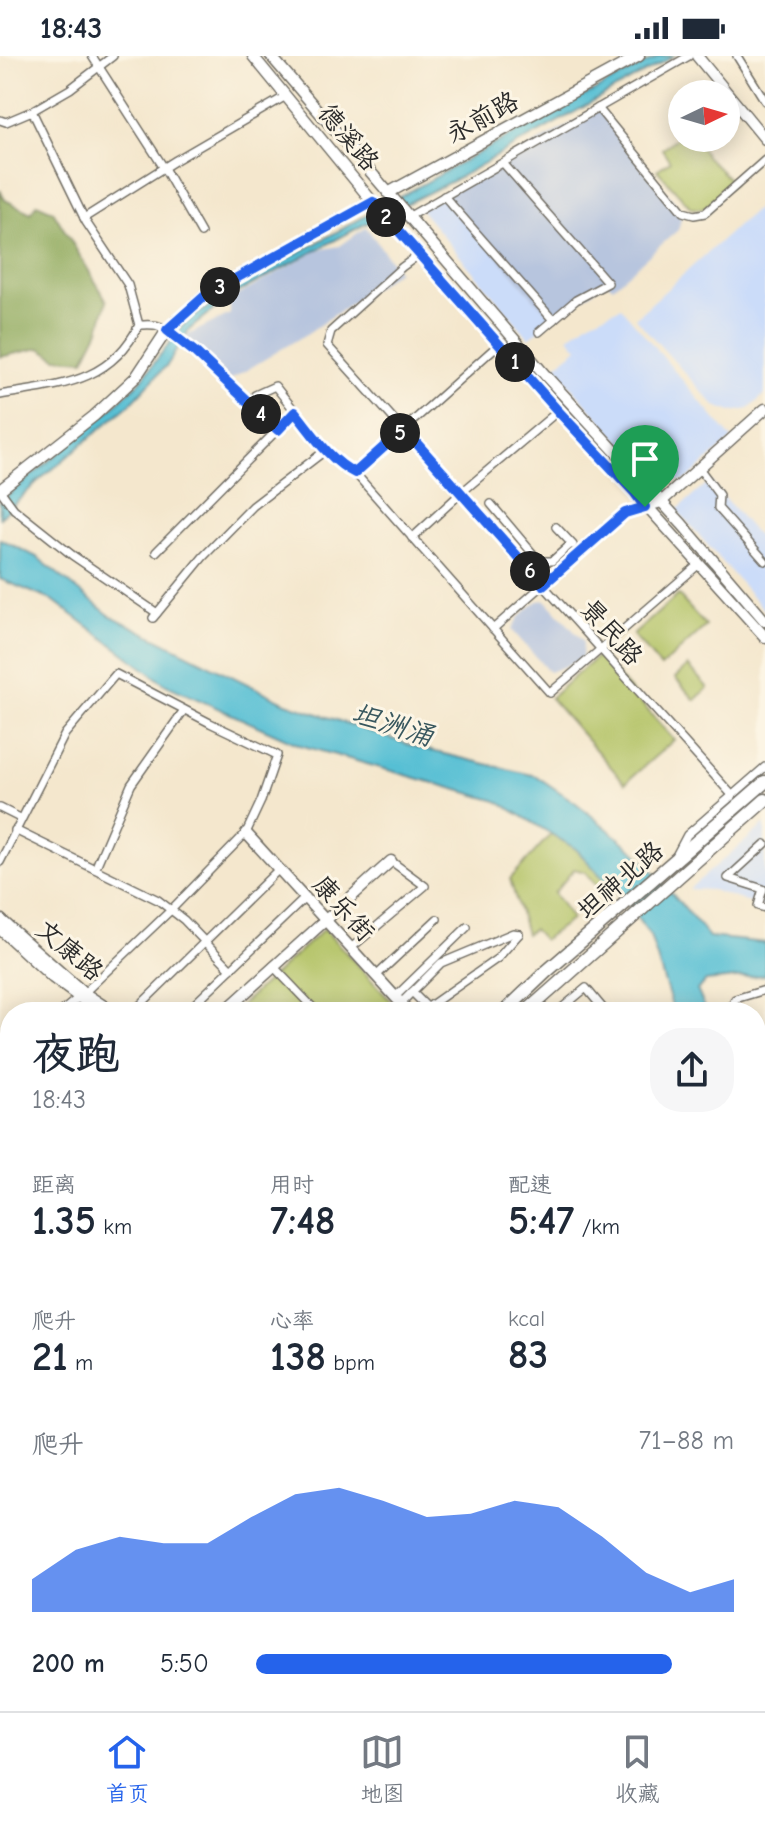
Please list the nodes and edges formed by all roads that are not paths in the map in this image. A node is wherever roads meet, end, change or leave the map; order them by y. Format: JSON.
{"nodes":[{"id":1,"x":92,"y":56,"type":"edge"},
{"id":2,"x":113,"y":56,"type":"edge"},
{"id":3,"x":253,"y":56,"type":"edge"},
{"id":4,"x":271,"y":56,"type":"edge"},
{"id":5,"x":639,"y":56,"type":"edge"},
{"id":6,"x":689,"y":56,"type":"edge"},
{"id":7,"x":697,"y":56,"type":"edge"},
{"id":8,"x":737,"y":56,"type":"edge"},
{"id":9,"x":99,"y":66,"type":"junction"},
{"id":10,"x":286,"y":96,"type":"junction"},
{"id":11,"x":765,"y":101,"type":"edge"},
{"id":12,"x":598,"y":108,"type":"junction"},
{"id":13,"x":32,"y":111,"type":"junction"},
{"id":14,"x":0,"y":120,"type":"edge"},
{"id":15,"x":765,"y":139,"type":"edge"},
{"id":16,"x":765,"y":160,"type":"edge"},
{"id":17,"x":503,"y":163,"type":"junction"},
{"id":18,"x":164,"y":168,"type":"junction"},
{"id":19,"x":390,"y":195,"type":"junction"},
{"id":20,"x":444,"y":196,"type":"junction"},
{"id":21,"x":374,"y":204,"type":"junction"},
{"id":22,"x":406,"y":215,"type":"junction"},
{"id":23,"x":84,"y":218,"type":"junction"},
{"id":24,"x":201,"y":233,"type":"dead end"},
{"id":25,"x":420,"y":254,"type":"junction"},
{"id":26,"x":553,"y":320,"type":"junction"},
{"id":27,"x":139,"y":325,"type":"junction"},
{"id":28,"x":167,"y":330,"type":"junction"},
{"id":29,"x":539,"y":332,"type":"dead end"},
{"id":30,"x":499,"y":344,"type":"junction"},
{"id":31,"x":0,"y":395,"type":"edge"},
{"id":32,"x":255,"y":395,"type":"dead end"},
{"id":33,"x":765,"y":409,"type":"edge"},
{"id":34,"x":558,"y":411,"type":"junction"},
{"id":35,"x":295,"y":412,"type":"junction"},
{"id":36,"x":404,"y":429,"type":"junction"},
{"id":37,"x":278,"y":430,"type":"junction"},
{"id":38,"x":326,"y":450,"type":"junction"},
{"id":39,"x":699,"y":468,"type":"junction"},
{"id":40,"x":355,"y":473,"type":"junction"},
{"id":41,"x":1,"y":490,"type":"edge"},
{"id":42,"x":461,"y":493,"type":"junction"},
{"id":43,"x":661,"y":502,"type":"junction"},
{"id":44,"x":491,"y":504,"type":"dead end"},
{"id":45,"x":645,"y":507,"type":"junction"},
{"id":46,"x":556,"y":527,"type":"dead end"},
{"id":47,"x":518,"y":536,"type":"junction"},
{"id":48,"x":412,"y":538,"type":"junction"},
{"id":49,"x":571,"y":544,"type":"junction"},
{"id":50,"x":507,"y":545,"type":"junction"},
{"id":51,"x":156,"y":552,"type":"dead end"},
{"id":52,"x":579,"y":553,"type":"junction"},
{"id":53,"x":765,"y":561,"type":"edge"},
{"id":54,"x":698,"y":565,"type":"junction"},
{"id":55,"x":543,"y":585,"type":"junction"},
{"id":56,"x":765,"y":621,"type":"edge"},
{"id":57,"x":493,"y":629,"type":"junction"},
{"id":58,"x":765,"y":637,"type":"edge"},
{"id":59,"x":599,"y":648,"type":"junction"},
{"id":60,"x":184,"y":710,"type":"junction"},
{"id":61,"x":765,"y":767,"type":"edge"},
{"id":62,"x":765,"y":782,"type":"edge"},
{"id":63,"x":732,"y":795,"type":"junction"},
{"id":64,"x":765,"y":800,"type":"edge"},
{"id":65,"x":0,"y":808,"type":"edge"},
{"id":66,"x":20,"y":818,"type":"junction"},
{"id":67,"x":15,"y":830,"type":"junction"},
{"id":68,"x":246,"y":833,"type":"junction"},
{"id":69,"x":0,"y":834,"type":"edge"},
{"id":70,"x":10,"y":839,"type":"junction"},
{"id":71,"x":765,"y":844,"type":"edge"},
{"id":72,"x":391,"y":861,"type":"joint"},
{"id":73,"x":0,"y":862,"type":"edge"},
{"id":74,"x":677,"y":868,"type":"junction"},
{"id":75,"x":95,"y":869,"type":"junction"},
{"id":76,"x":279,"y":869,"type":"junction"},
{"id":77,"x":764,"y":889,"type":"edge"},
{"id":78,"x":305,"y":898,"type":"junction"},
{"id":79,"x":765,"y":908,"type":"edge"},
{"id":80,"x":171,"y":910,"type":"junction"},
{"id":81,"x":0,"y":919,"type":"edge"},
{"id":82,"x":437,"y":919,"type":"dead end"},
{"id":83,"x":326,"y":920,"type":"junction"},
{"id":84,"x":618,"y":920,"type":"junction"},
{"id":85,"x":467,"y":927,"type":"dead end"},
{"id":86,"x":0,"y":929,"type":"edge"},
{"id":87,"x":205,"y":942,"type":"junction"},
{"id":88,"x":351,"y":948,"type":"junction"},
{"id":89,"x":273,"y":966,"type":"junction"},
{"id":90,"x":231,"y":969,"type":"junction"},
{"id":91,"x":376,"y":976,"type":"junction"},
{"id":92,"x":765,"y":990,"type":"edge"},
{"id":93,"x":412,"y":992,"type":"junction"},
{"id":94,"x":82,"y":995,"type":"junction"},
{"id":95,"x":73,"y":1002,"type":"edge"},
{"id":96,"x":90,"y":1002,"type":"edge"},
{"id":97,"x":95,"y":1002,"type":"edge"},
{"id":98,"x":143,"y":1002,"type":"edge"},
{"id":99,"x":196,"y":1002,"type":"edge"},
{"id":100,"x":235,"y":1002,"type":"edge"},
{"id":101,"x":307,"y":1002,"type":"edge"},
{"id":102,"x":400,"y":1002,"type":"edge"},
{"id":103,"x":404,"y":1002,"type":"edge"},
{"id":104,"x":404,"y":1002,"type":"edge"},
{"id":105,"x":419,"y":1002,"type":"edge"},
{"id":106,"x":435,"y":1002,"type":"edge"},
{"id":107,"x":514,"y":1002,"type":"edge"},
{"id":108,"x":536,"y":1002,"type":"edge"},
{"id":109,"x":569,"y":1002,"type":"edge"},
{"id":110,"x":598,"y":1002,"type":"edge"},
{"id":111,"x":734,"y":1002,"type":"edge"}],
"edges":[{"from":1,"to":9,"type":"street"},
{"from":2,"to":9,"type":"street"},
{"from":3,"to":10,"type":"street","name":"德溪路"},
{"from":4,"to":19,"type":"street","name":"德溪路"},
{"from":5,"to":19,"type":"street","name":"永前路"},
{"from":6,"to":12,"type":"street"},
{"from":7,"to":15,"type":"street"},
{"from":8,"to":11,"type":"street"},
{"from":9,"to":13,"type":"street"},
{"from":9,"to":18,"type":"street"},
{"from":10,"to":18,"type":"street"},
{"from":10,"to":21,"type":"street","name":"德溪路"},
{"from":12,"to":16,"type":"street"},
{"from":12,"to":17,"type":"street"},
{"from":13,"to":14,"type":"street"},
{"from":13,"to":23,"type":"street"},
{"from":17,"to":20,"type":"street"},
{"from":17,"to":26,"type":"street"},
{"from":18,"to":23,"type":"street"},
{"from":18,"to":24,"type":"street"},
{"from":19,"to":22,"type":"street","name":"德溪路"},
{"from":20,"to":22,"type":"street"},
{"from":20,"to":26,"type":"street"},
{"from":21,"to":25,"type":"street","name":"德溪路"},
{"from":21,"to":28,"type":"street"},
{"from":22,"to":43,"type":"street","name":"德溪路"},
{"from":23,"to":27,"type":"street"},
{"from":25,"to":30,"type":"street","name":"德溪路"},
{"from":25,"to":36,"type":"street","name":"景民路"},
{"from":26,"to":29,"type":"street"},
{"from":27,"to":28,"type":"street"},
{"from":27,"to":31,"type":"street"},
{"from":28,"to":37,"type":"street"},
{"from":28,"to":41,"type":"street"},
{"from":30,"to":34,"type":"street","name":"德溪路"},
{"from":30,"to":36,"type":"street"},
{"from":32,"to":35,"type":"street"},
{"from":33,"to":39,"type":"street"},
{"from":34,"to":42,"type":"street"},
{"from":34,"to":45,"type":"street","name":"德溪路"},
{"from":35,"to":37,"type":"street"},
{"from":35,"to":38,"type":"street"},
{"from":36,"to":40,"type":"street"},
{"from":36,"to":42,"type":"street","name":"景民路"},
{"from":37,"to":51,"type":"street"},
{"from":38,"to":40,"type":"street"},
{"from":38,"to":41,"type":"street"},
{"from":39,"to":43,"type":"street"},
{"from":39,"to":53,"type":"street"},
{"from":40,"to":48,"type":"street"},
{"from":42,"to":48,"type":"street"},
{"from":42,"to":50,"type":"street","name":"景民路"},
{"from":43,"to":45,"type":"street"},
{"from":43,"to":56,"type":"street","name":"德溪路"},
{"from":44,"to":47,"type":"street"},
{"from":45,"to":52,"type":"street"},
{"from":45,"to":54,"type":"street","name":"德溪路"},
{"from":46,"to":49,"type":"street"},
{"from":47,"to":49,"type":"street"},
{"from":47,"to":50,"type":"street"},
{"from":48,"to":57,"type":"street"},
{"from":49,"to":52,"type":"street"},
{"from":50,"to":55,"type":"street","name":"景民路"},
{"from":52,"to":55,"type":"street"},
{"from":54,"to":58,"type":"street","name":"德溪路"},
{"from":54,"to":59,"type":"street"},
{"from":55,"to":57,"type":"street"},
{"from":55,"to":59,"type":"street","name":"景民路"},
{"from":57,"to":59,"type":"street"},
{"from":59,"to":63,"type":"street","name":"景民路"},
{"from":60,"to":66,"type":"street"},
{"from":60,"to":68,"type":"street"},
{"from":60,"to":75,"type":"street"},
{"from":61,"to":63,"type":"street"},
{"from":62,"to":74,"type":"main road","name":"坦神北路"},
{"from":63,"to":74,"type":"street"},
{"from":64,"to":74,"type":"main road","name":"坦神北路"},
{"from":65,"to":66,"type":"street"},
{"from":66,"to":67,"type":"street"},
{"from":67,"to":70,"type":"street"},
{"from":67,"to":75,"type":"street"},
{"from":68,"to":76,"type":"street","name":"康乐街"},
{"from":68,"to":80,"type":"street"},
{"from":69,"to":70,"type":"street"},
{"from":70,"to":73,"type":"street"},
{"from":71,"to":77,"type":"street"},
{"from":72,"to":83,"type":"street"},
{"from":72,"to":88,"type":"street"},
{"from":74,"to":84,"type":"main road","name":"坦神北路"},
{"from":75,"to":80,"type":"street"},
{"from":76,"to":78,"type":"street","name":"康乐街"},
{"from":76,"to":87,"type":"street"},
{"from":77,"to":79,"type":"street"},
{"from":78,"to":83,"type":"street","name":"康乐街"},
{"from":78,"to":90,"type":"street"},
{"from":80,"to":87,"type":"street"},
{"from":80,"to":94,"type":"street"},
{"from":81,"to":94,"type":"street","name":"文康路"},
{"from":82,"to":91,"type":"street"},
{"from":83,"to":88,"type":"street","name":"康乐街"},
{"from":83,"to":89,"type":"street"},
{"from":84,"to":107,"type":"main road","name":"坦神北路"},
{"from":84,"to":108,"type":"main road","name":"坦神北路"},
{"from":85,"to":103,"type":"street"},
{"from":86,"to":94,"type":"street"},
{"from":87,"to":90,"type":"street"},
{"from":87,"to":98,"type":"street"},
{"from":88,"to":91,"type":"street","name":"康乐街"},
{"from":89,"to":100,"type":"street"},
{"from":89,"to":101,"type":"street"},
{"from":90,"to":99,"type":"street"},
{"from":91,"to":102,"type":"street","name":"康乐街"},
{"from":92,"to":111,"type":"street"},
{"from":93,"to":104,"type":"street"},
{"from":93,"to":105,"type":"street"},
{"from":93,"to":106,"type":"street"},
{"from":94,"to":95,"type":"street"},
{"from":94,"to":96,"type":"street"},
{"from":94,"to":97,"type":"street","name":"文康路"},
{"from":109,"to":110,"type":"street"}]}
